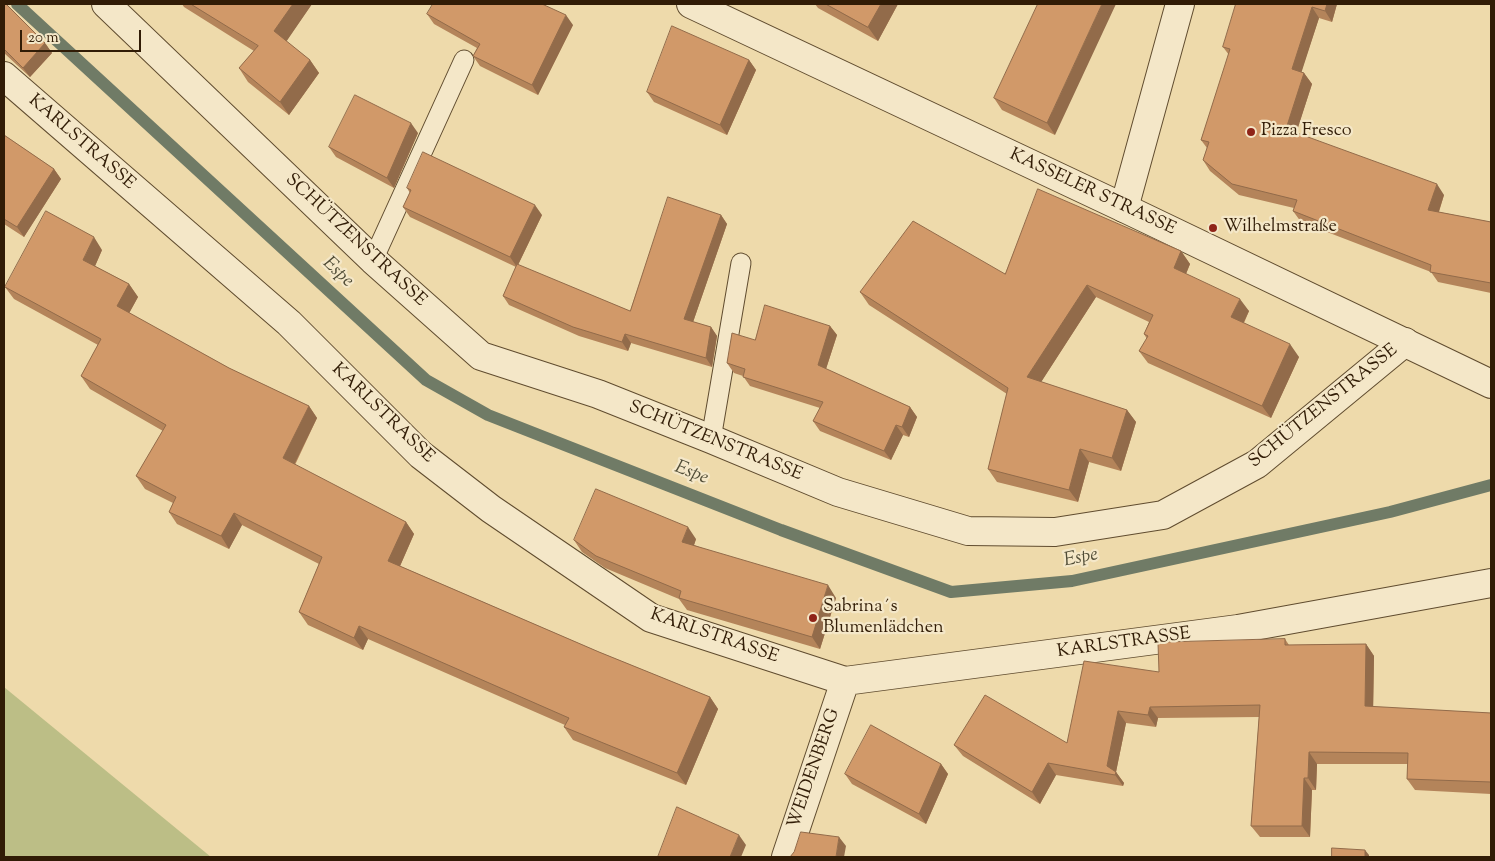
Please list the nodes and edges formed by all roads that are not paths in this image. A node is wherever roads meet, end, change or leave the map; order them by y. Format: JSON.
{"nodes":[{"id":1,"x":106,"y":4,"type":"edge"},
{"id":2,"x":691,"y":4,"type":"edge"},
{"id":3,"x":1180,"y":4,"type":"edge"},
{"id":4,"x":464,"y":60,"type":"dead end"},
{"id":5,"x":4,"y":76,"type":"edge"},
{"id":6,"x":1124,"y":208,"type":"junction"},
{"id":7,"x":373,"y":260,"type":"junction"},
{"id":8,"x":741,"y":263,"type":"dead end"},
{"id":9,"x":1405,"y":342,"type":"junction"},
{"id":10,"x":1491,"y":384,"type":"edge"},
{"id":11,"x":711,"y":439,"type":"junction"},
{"id":12,"x":1491,"y":583,"type":"edge"},
{"id":13,"x":845,"y":681,"type":"junction"},
{"id":14,"x":786,"y":857,"type":"edge"}],
"edges":[{"from":1,"to":7,"type":"street","name":"SCHÜTZENSTRASSE"},
{"from":2,"to":6,"type":"street","name":"KASSELER STRASSE"},
{"from":3,"to":6,"type":"street"},
{"from":4,"to":7,"type":"lane"},
{"from":5,"to":13,"type":"street","name":"KARLSTRASSE"},
{"from":6,"to":9,"type":"street","name":"KASSELER STRASSE"},
{"from":7,"to":11,"type":"street","name":"SCHÜTZENSTRASSE"},
{"from":8,"to":11,"type":"lane"},
{"from":9,"to":10,"type":"street","name":"KASSELER STRASSE"},
{"from":9,"to":11,"type":"street","name":"SCHÜTZENSTRASSE"},
{"from":12,"to":13,"type":"street","name":"KARLSTRASSE"},
{"from":13,"to":14,"type":"street","name":"WEIDENBERG"}]}
